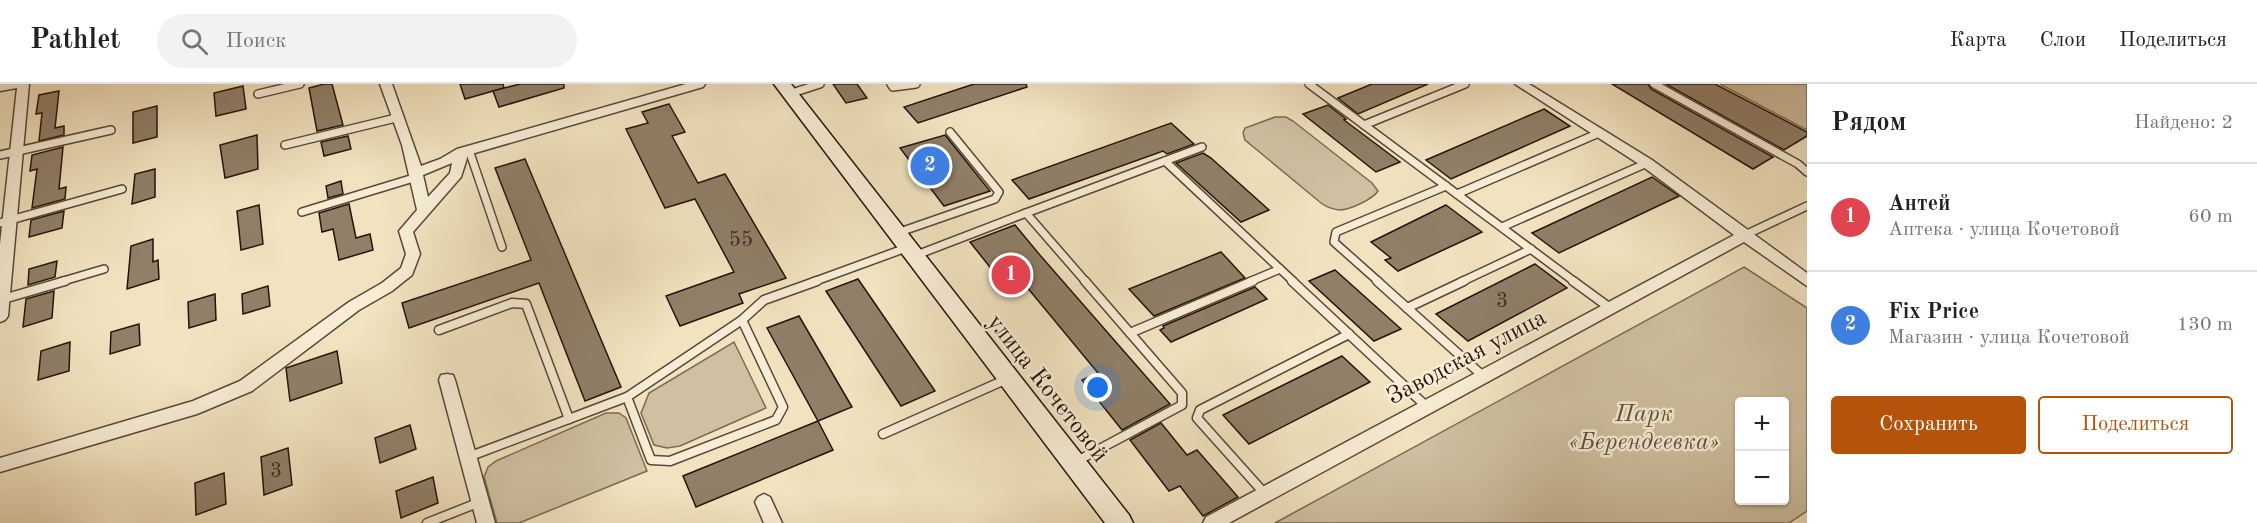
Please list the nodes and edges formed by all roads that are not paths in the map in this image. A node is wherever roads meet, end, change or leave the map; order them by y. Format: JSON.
{"nodes":[{"id":1,"x":23,"y":84,"type":"edge"},
{"id":2,"x":300,"y":84,"type":"edge"},
{"id":3,"x":386,"y":84,"type":"edge"},
{"id":4,"x":699,"y":84,"type":"edge"},
{"id":5,"x":820,"y":84,"type":"edge"},
{"id":6,"x":891,"y":84,"type":"edge"},
{"id":7,"x":916,"y":84,"type":"edge"},
{"id":8,"x":1309,"y":84,"type":"edge"},
{"id":9,"x":1466,"y":84,"type":"edge"},
{"id":10,"x":1521,"y":84,"type":"edge"},
{"id":11,"x":1654,"y":84,"type":"edge"},
{"id":12,"x":0,"y":87,"type":"edge"},
{"id":13,"x":786,"y":89,"type":"edge"},
{"id":14,"x":258,"y":94,"type":"dead end"},
{"id":15,"x":400,"y":117,"type":"junction"},
{"id":16,"x":1364,"y":125,"type":"junction"},
{"id":17,"x":111,"y":130,"type":"dead end"},
{"id":18,"x":950,"y":132,"type":"dead end"},
{"id":19,"x":1599,"y":133,"type":"junction"},
{"id":20,"x":285,"y":145,"type":"dead end"},
{"id":21,"x":1202,"y":147,"type":"dead end"},
{"id":22,"x":17,"y":150,"type":"junction"},
{"id":23,"x":466,"y":151,"type":"junction"},
{"id":24,"x":0,"y":155,"type":"edge"},
{"id":25,"x":1165,"y":161,"type":"junction"},
{"id":26,"x":1647,"y":163,"type":"junction"},
{"id":27,"x":1807,"y":172,"type":"edge"},
{"id":28,"x":418,"y":175,"type":"junction"},
{"id":29,"x":1446,"y":186,"type":"junction"},
{"id":30,"x":122,"y":189,"type":"dead end"},
{"id":31,"x":1457,"y":194,"type":"junction"},
{"id":32,"x":1807,"y":206,"type":"edge"},
{"id":33,"x":423,"y":209,"type":"junction"},
{"id":34,"x":302,"y":212,"type":"dead end"},
{"id":35,"x":1026,"y":213,"type":"junction"},
{"id":36,"x":5,"y":223,"type":"edge"},
{"id":37,"x":1502,"y":227,"type":"junction"},
{"id":38,"x":1745,"y":235,"type":"junction"},
{"id":39,"x":905,"y":246,"type":"junction"},
{"id":40,"x":502,"y":247,"type":"dead end"},
{"id":41,"x":1531,"y":249,"type":"junction"},
{"id":42,"x":104,"y":269,"type":"dead end"},
{"id":43,"x":1280,"y":269,"type":"junction"},
{"id":44,"x":1807,"y":281,"type":"edge"},
{"id":45,"x":1,"y":300,"type":"edge"},
{"id":46,"x":1407,"y":308,"type":"junction"},
{"id":47,"x":1610,"y":308,"type":"junction"},
{"id":48,"x":0,"y":316,"type":"edge"},
{"id":49,"x":742,"y":320,"type":"junction"},
{"id":50,"x":440,"y":330,"type":"dead end"},
{"id":51,"x":1130,"y":333,"type":"junction"},
{"id":52,"x":1350,"y":334,"type":"junction"},
{"id":53,"x":1483,"y":376,"type":"junction"},
{"id":54,"x":1007,"y":379,"type":"junction"},
{"id":55,"x":447,"y":380,"type":"dead end"},
{"id":56,"x":627,"y":397,"type":"junction"},
{"id":57,"x":1427,"y":407,"type":"junction"},
{"id":58,"x":569,"y":419,"type":"junction"},
{"id":59,"x":883,"y":434,"type":"dead end"},
{"id":60,"x":468,"y":457,"type":"junction"},
{"id":61,"x":1072,"y":464,"type":"junction"},
{"id":62,"x":0,"y":465,"type":"edge"},
{"id":63,"x":1265,"y":494,"type":"junction"},
{"id":64,"x":480,"y":502,"type":"junction"},
{"id":65,"x":764,"y":502,"type":"dead end"},
{"id":66,"x":427,"y":523,"type":"edge"},
{"id":67,"x":486,"y":523,"type":"edge"},
{"id":68,"x":773,"y":523,"type":"edge"},
{"id":69,"x":1120,"y":523,"type":"edge"},
{"id":70,"x":1212,"y":523,"type":"edge"}],
"edges":[{"from":1,"to":12,"type":"street"},
{"from":1,"to":22,"type":"street"},
{"from":2,"to":14,"type":"lane"},
{"from":3,"to":15,"type":"street"},
{"from":4,"to":23,"type":"street"},
{"from":5,"to":13,"type":"lane"},
{"from":6,"to":7,"type":"lane"},
{"from":8,"to":16,"type":"lane"},
{"from":9,"to":16,"type":"lane"},
{"from":10,"to":19,"type":"street"},
{"from":11,"to":27,"type":"lane"},
{"from":13,"to":39,"type":"main road","name":"улица Кочетовой"},
{"from":15,"to":20,"type":"lane"},
{"from":15,"to":28,"type":"street"},
{"from":16,"to":29,"type":"lane"},
{"from":17,"to":22,"type":"lane"},
{"from":18,"to":39,"type":"lane"},
{"from":19,"to":26,"type":"street"},
{"from":19,"to":31,"type":"lane"},
{"from":21,"to":25,"type":"lane"},
{"from":22,"to":24,"type":"lane"},
{"from":22,"to":36,"type":"street"},
{"from":23,"to":28,"type":"street"},
{"from":23,"to":33,"type":"street"},
{"from":23,"to":40,"type":"lane"},
{"from":25,"to":35,"type":"lane"},
{"from":25,"to":43,"type":"lane"},
{"from":26,"to":37,"type":"lane"},
{"from":26,"to":38,"type":"street"},
{"from":28,"to":33,"type":"street"},
{"from":28,"to":34,"type":"lane"},
{"from":29,"to":31,"type":"lane"},
{"from":29,"to":46,"type":"lane"},
{"from":30,"to":36,"type":"lane"},
{"from":31,"to":37,"type":"lane"},
{"from":32,"to":38,"type":"lane"},
{"from":33,"to":62,"type":"street"},
{"from":35,"to":39,"type":"lane"},
{"from":35,"to":51,"type":"lane"},
{"from":36,"to":45,"type":"street"},
{"from":37,"to":41,"type":"lane"},
{"from":38,"to":44,"type":"street"},
{"from":38,"to":47,"type":"street","name":"Заводская улица"},
{"from":39,"to":49,"type":"lane"},
{"from":39,"to":54,"type":"main road","name":"улица Кочетовой"},
{"from":41,"to":46,"type":"lane"},
{"from":41,"to":47,"type":"lane"},
{"from":42,"to":45,"type":"lane"},
{"from":43,"to":51,"type":"lane"},
{"from":43,"to":52,"type":"lane"},
{"from":45,"to":48,"type":"street"},
{"from":46,"to":53,"type":"lane"},
{"from":47,"to":53,"type":"street","name":"Заводская улица"},
{"from":49,"to":56,"type":"lane"},
{"from":49,"to":56,"type":"lane"},
{"from":50,"to":58,"type":"lane"},
{"from":51,"to":61,"type":"lane"},
{"from":52,"to":57,"type":"lane"},
{"from":52,"to":63,"type":"lane"},
{"from":53,"to":57,"type":"street","name":"Заводская улица"},
{"from":54,"to":59,"type":"lane"},
{"from":54,"to":61,"type":"main road","name":"улица Кочетовой"},
{"from":55,"to":60,"type":"street"},
{"from":56,"to":58,"type":"lane"},
{"from":57,"to":63,"type":"street","name":"Заводская улица"},
{"from":58,"to":60,"type":"lane"},
{"from":60,"to":64,"type":"street"},
{"from":61,"to":69,"type":"main road","name":"улица Кочетовой"},
{"from":63,"to":70,"type":"street","name":"Заводская улица"},
{"from":64,"to":66,"type":"lane"},
{"from":64,"to":67,"type":"street"},
{"from":65,"to":68,"type":"street"}]}
